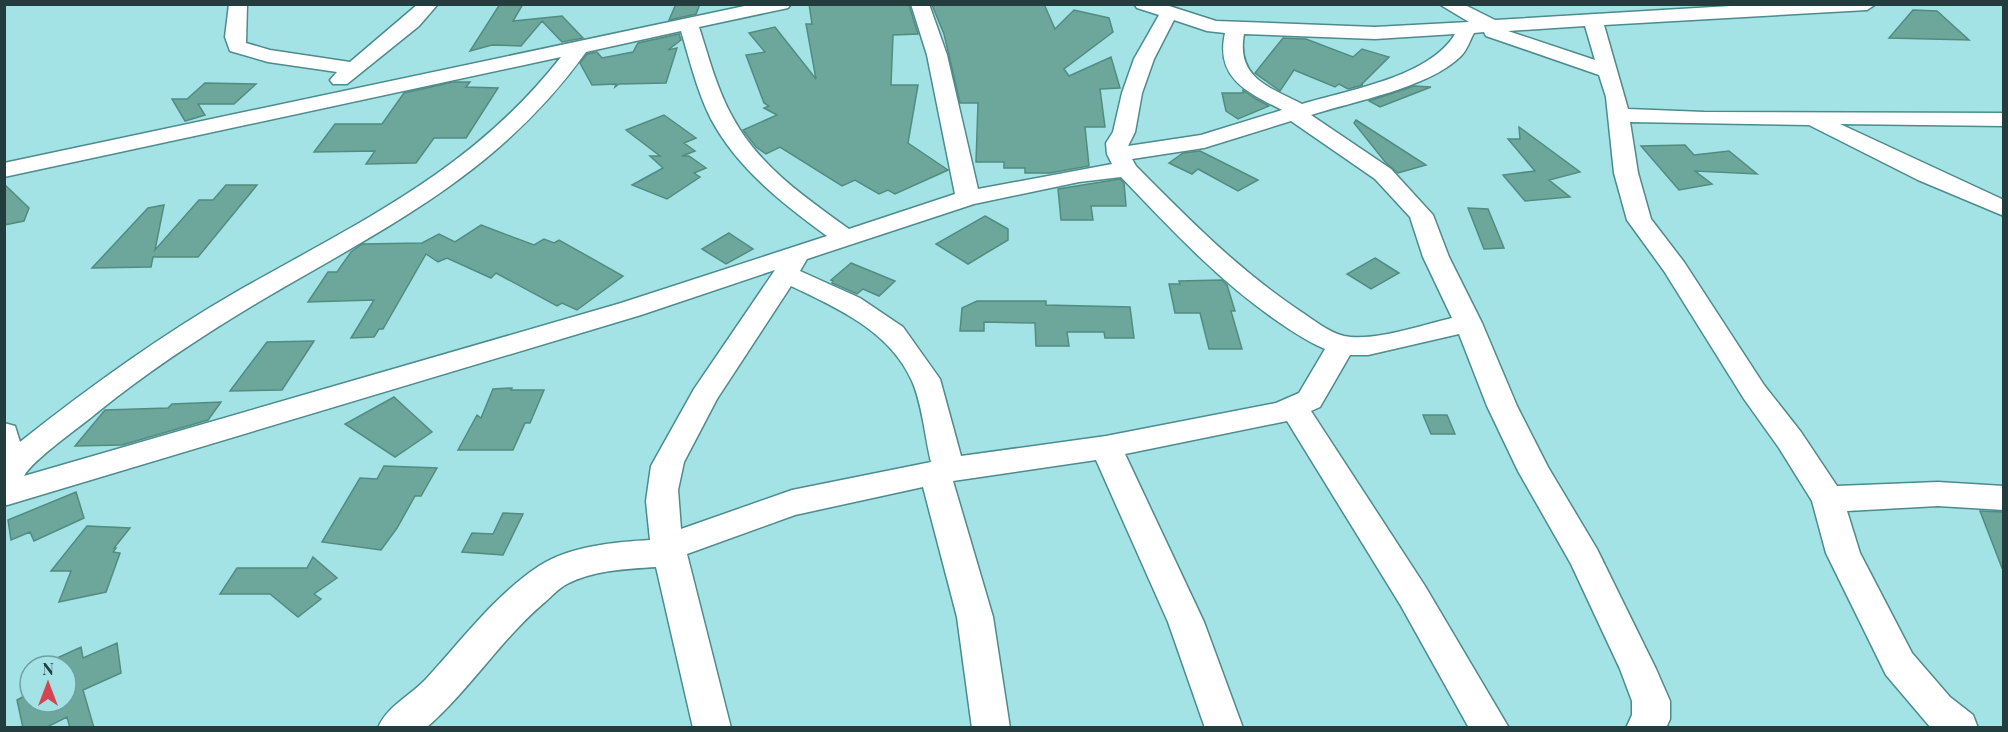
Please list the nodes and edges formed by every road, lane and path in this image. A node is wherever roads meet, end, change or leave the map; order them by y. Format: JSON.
{"nodes":[{"id":1,"x":238,"y":4,"type":"edge"},
{"id":2,"x":429,"y":4,"type":"edge"},
{"id":3,"x":675,"y":4,"type":"edge"},
{"id":4,"x":782,"y":4,"type":"edge"},
{"id":5,"x":920,"y":4,"type":"edge"},
{"id":6,"x":1143,"y":4,"type":"edge"},
{"id":7,"x":1448,"y":4,"type":"edge"},
{"id":8,"x":1866,"y":4,"type":"edge"},
{"id":9,"x":1178,"y":11,"type":"edge"},
{"id":10,"x":1583,"y":16,"type":"edge"},
{"id":11,"x":690,"y":26,"type":"junction"},
{"id":12,"x":1482,"y":28,"type":"junction"},
{"id":13,"x":1235,"y":29,"type":"junction"},
{"id":14,"x":655,"y":33,"type":"junction"},
{"id":15,"x":577,"y":50,"type":"junction"},
{"id":16,"x":354,"y":69,"type":"junction"},
{"id":17,"x":1609,"y":72,"type":"junction"},
{"id":18,"x":308,"y":107,"type":"junction"},
{"id":19,"x":1296,"y":112,"type":"junction"},
{"id":20,"x":1618,"y":115,"type":"junction"},
{"id":21,"x":1811,"y":118,"type":"junction"},
{"id":22,"x":2004,"y":119,"type":"edge"},
{"id":23,"x":1122,"y":161,"type":"junction"},
{"id":24,"x":4,"y":170,"type":"edge"},
{"id":25,"x":968,"y":198,"type":"junction"},
{"id":26,"x":2004,"y":209,"type":"edge"},
{"id":27,"x":846,"y":238,"type":"junction"},
{"id":28,"x":792,"y":264,"type":"junction"},
{"id":29,"x":1468,"y":322,"type":"junction"},
{"id":30,"x":1341,"y":345,"type":"junction"},
{"id":31,"x":1293,"y":407,"type":"junction"},
{"id":32,"x":4,"y":435,"type":"edge"},
{"id":33,"x":1106,"y":447,"type":"junction"},
{"id":34,"x":942,"y":471,"type":"junction"},
{"id":35,"x":8,"y":485,"type":"edge"},
{"id":36,"x":2004,"y":498,"type":"edge"},
{"id":37,"x":1828,"y":499,"type":"junction"},
{"id":38,"x":669,"y":549,"type":"junction"},
{"id":39,"x":397,"y":728,"type":"edge"},
{"id":40,"x":712,"y":728,"type":"edge"},
{"id":41,"x":991,"y":728,"type":"edge"},
{"id":42,"x":1224,"y":728,"type":"edge"},
{"id":43,"x":1490,"y":728,"type":"edge"},
{"id":44,"x":1646,"y":728,"type":"edge"},
{"id":45,"x":1959,"y":728,"type":"edge"}],
"edges":[{"from":1,"to":16,"type":"street"},
{"from":2,"to":16,"type":"street"},
{"from":3,"to":14,"type":"street"},
{"from":4,"to":11,"type":"street"},
{"from":5,"to":25,"type":"street"},
{"from":6,"to":9,"type":"street"},
{"from":7,"to":12,"type":"street"},
{"from":8,"to":10,"type":"street"},
{"from":9,"to":13,"type":"street"},
{"from":9,"to":23,"type":"street"},
{"from":10,"to":12,"type":"street"},
{"from":10,"to":17,"type":"street"},
{"from":11,"to":14,"type":"street"},
{"from":11,"to":27,"type":"street"},
{"from":12,"to":13,"type":"street"},
{"from":12,"to":17,"type":"street"},
{"from":12,"to":19,"type":"street"},
{"from":13,"to":19,"type":"street"},
{"from":14,"to":15,"type":"street"},
{"from":15,"to":18,"type":"street"},
{"from":15,"to":35,"type":"street"},
{"from":16,"to":18,"type":"street"},
{"from":17,"to":20,"type":"street"},
{"from":18,"to":24,"type":"street"},
{"from":19,"to":23,"type":"street"},
{"from":19,"to":29,"type":"street"},
{"from":20,"to":21,"type":"street"},
{"from":20,"to":37,"type":"street"},
{"from":21,"to":22,"type":"street"},
{"from":21,"to":26,"type":"street"},
{"from":23,"to":25,"type":"street"},
{"from":23,"to":30,"type":"street"},
{"from":25,"to":27,"type":"street"},
{"from":27,"to":28,"type":"street"},
{"from":28,"to":34,"type":"street"},
{"from":28,"to":35,"type":"street"},
{"from":28,"to":38,"type":"street"},
{"from":29,"to":30,"type":"street"},
{"from":29,"to":44,"type":"street"},
{"from":30,"to":31,"type":"street"},
{"from":31,"to":33,"type":"street"},
{"from":31,"to":43,"type":"street"},
{"from":32,"to":35,"type":"street"},
{"from":33,"to":34,"type":"street"},
{"from":33,"to":42,"type":"street"},
{"from":34,"to":38,"type":"street"},
{"from":34,"to":41,"type":"street"},
{"from":36,"to":37,"type":"street"},
{"from":37,"to":45,"type":"street"},
{"from":38,"to":39,"type":"street"},
{"from":38,"to":40,"type":"street"}]}
